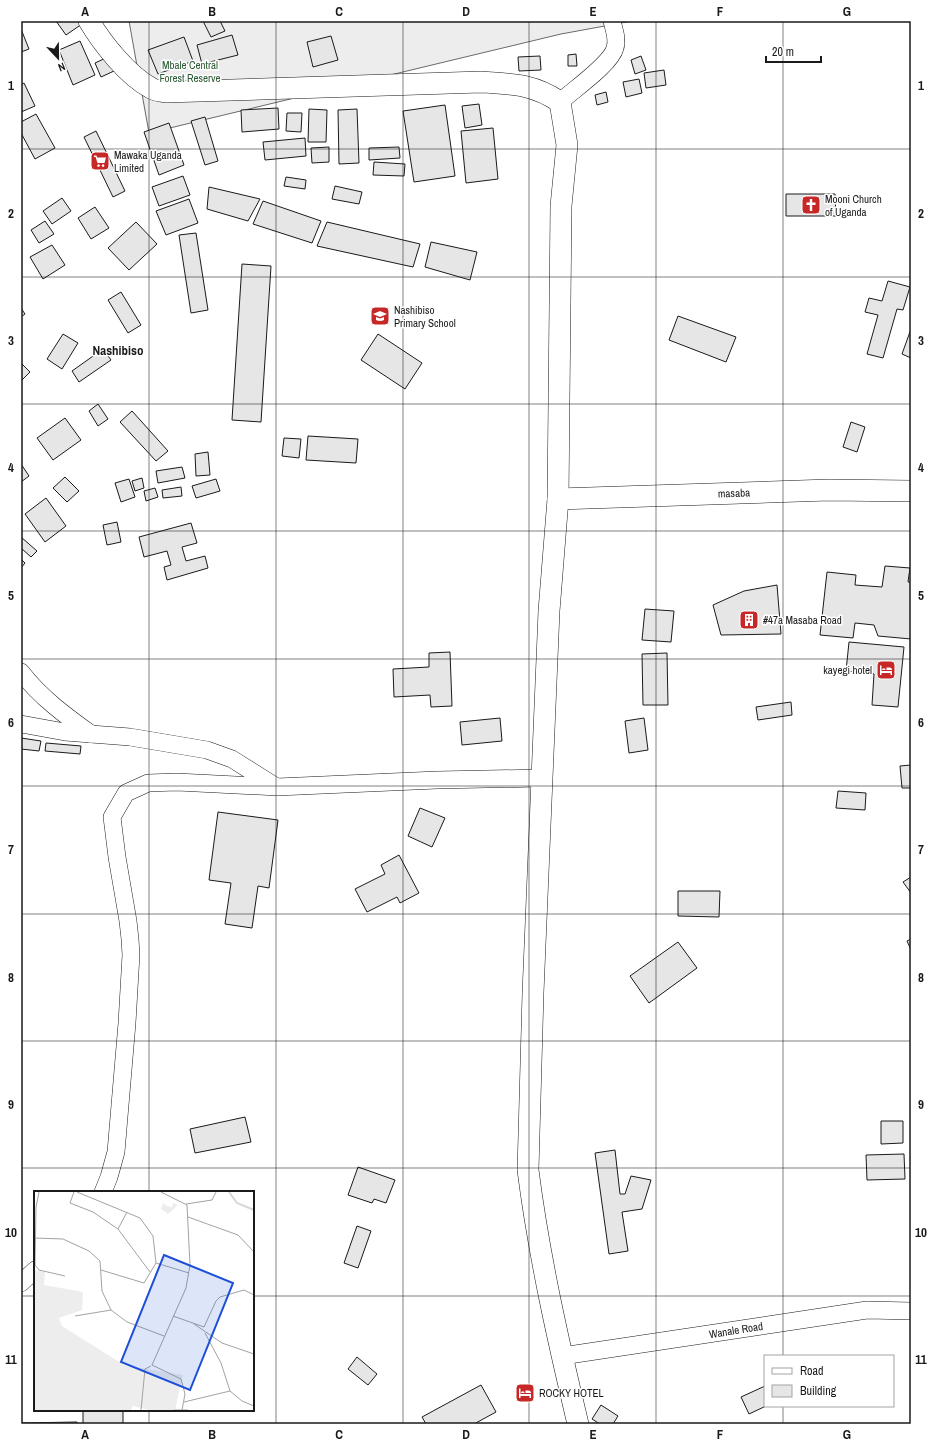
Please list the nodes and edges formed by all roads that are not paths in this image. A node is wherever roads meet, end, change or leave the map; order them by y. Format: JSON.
{"nodes":[{"id":1,"x":89,"y":21,"type":"edge"},
{"id":2,"x":612,"y":21,"type":"edge"},
{"id":3,"x":560,"y":102,"type":"junction"},
{"id":4,"x":911,"y":491,"type":"edge"},
{"id":5,"x":558,"y":500,"type":"junction"},
{"id":6,"x":21,"y":672,"type":"edge"},
{"id":7,"x":21,"y":724,"type":"edge"},
{"id":8,"x":91,"y":734,"type":"junction"},
{"id":9,"x":541,"y":778,"type":"junction"},
{"id":10,"x":277,"y":787,"type":"junction"},
{"id":11,"x":103,"y":1191,"type":"edge"},
{"id":12,"x":34,"y":1271,"type":"edge"},
{"id":13,"x":21,"y":1283,"type":"edge"},
{"id":14,"x":911,"y":1310,"type":"edge"},
{"id":15,"x":562,"y":1356,"type":"junction"},
{"id":16,"x":578,"y":1424,"type":"edge"}],
"edges":[{"from":1,"to":3,"type":"street"},
{"from":2,"to":3,"type":"street"},
{"from":3,"to":5,"type":"street"},
{"from":4,"to":5,"type":"street","name":"masaba"},
{"from":5,"to":9,"type":"street"},
{"from":6,"to":8,"type":"street"},
{"from":7,"to":8,"type":"street"},
{"from":8,"to":10,"type":"street"},
{"from":9,"to":10,"type":"street"},
{"from":9,"to":15,"type":"street"},
{"from":10,"to":11,"type":"street"},
{"from":12,"to":13,"type":"street"},
{"from":14,"to":15,"type":"street","name":"Wanale Road"},
{"from":15,"to":16,"type":"street"}]}
